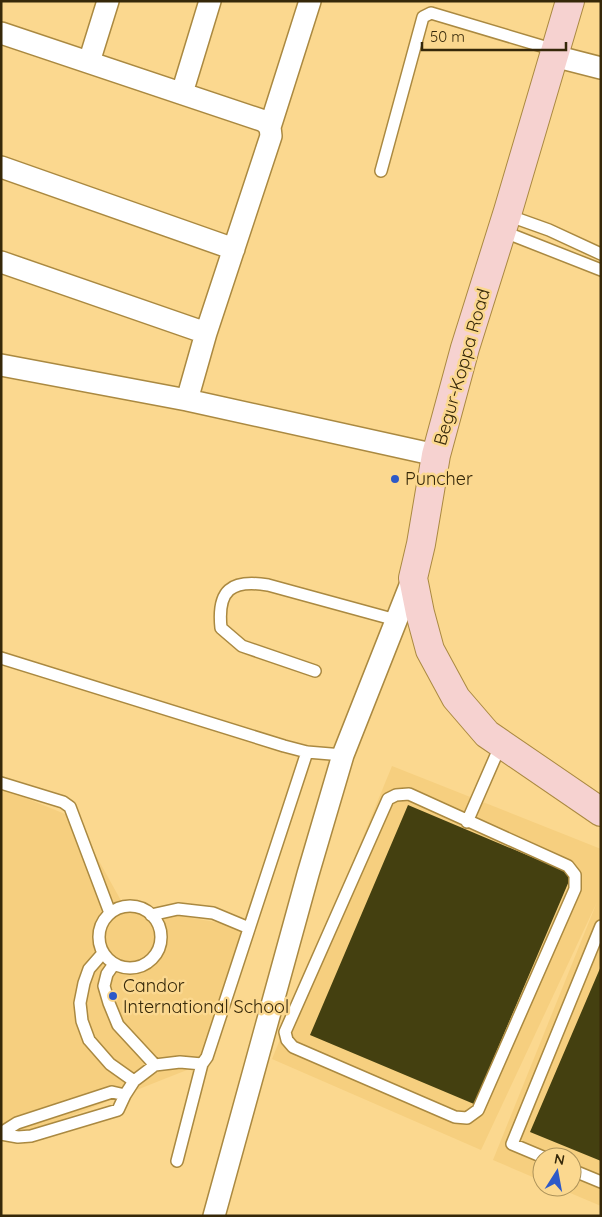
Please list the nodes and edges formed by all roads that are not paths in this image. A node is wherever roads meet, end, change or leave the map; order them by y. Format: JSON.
{"nodes":[{"id":1,"x":108,"y":1,"type":"edge"},
{"id":2,"x":210,"y":1,"type":"edge"},
{"id":3,"x":310,"y":1,"type":"edge"},
{"id":4,"x":570,"y":1,"type":"edge"},
{"id":5,"x":1,"y":33,"type":"edge"},
{"id":6,"x":554,"y":53,"type":"junction"},
{"id":7,"x":89,"y":62,"type":"junction"},
{"id":8,"x":601,"y":68,"type":"edge"},
{"id":9,"x":182,"y":93,"type":"junction"},
{"id":10,"x":270,"y":127,"type":"junction"},
{"id":11,"x":1,"y":167,"type":"edge"},
{"id":12,"x":381,"y":171,"type":"dead end"},
{"id":13,"x":504,"y":223,"type":"junction"},
{"id":14,"x":234,"y":248,"type":"junction"},
{"id":15,"x":601,"y":254,"type":"edge"},
{"id":16,"x":1,"y":262,"type":"edge"},
{"id":17,"x":601,"y":270,"type":"edge"},
{"id":18,"x":206,"y":333,"type":"junction"},
{"id":19,"x":1,"y":365,"type":"edge"},
{"id":20,"x":187,"y":400,"type":"junction"},
{"id":21,"x":436,"y":455,"type":"junction"},
{"id":22,"x":413,"y":578,"type":"junction"},
{"id":23,"x":396,"y":620,"type":"junction"},
{"id":24,"x":1,"y":658,"type":"edge"},
{"id":25,"x":315,"y":671,"type":"dead end"},
{"id":26,"x":501,"y":744,"type":"junction"},
{"id":27,"x":307,"y":752,"type":"junction"},
{"id":28,"x":343,"y":755,"type":"junction"},
{"id":29,"x":1,"y":783,"type":"edge"},
{"id":30,"x":601,"y":812,"type":"edge"},
{"id":31,"x":467,"y":822,"type":"junction"},
{"id":32,"x":110,"y":913,"type":"junction"},
{"id":33,"x":151,"y":914,"type":"junction"},
{"id":34,"x":601,"y":926,"type":"edge"},
{"id":35,"x":249,"y":928,"type":"junction"},
{"id":36,"x":103,"y":953,"type":"junction"},
{"id":37,"x":114,"y":964,"type":"junction"},
{"id":38,"x":202,"y":1064,"type":"junction"},
{"id":39,"x":154,"y":1065,"type":"junction"},
{"id":40,"x":134,"y":1081,"type":"junction"},
{"id":41,"x":125,"y":1095,"type":"junction"},
{"id":42,"x":1,"y":1134,"type":"edge"},
{"id":43,"x":532,"y":1153,"type":"edge"},
{"id":44,"x":177,"y":1160,"type":"dead end"},
{"id":45,"x":582,"y":1174,"type":"edge"},
{"id":46,"x":601,"y":1182,"type":"edge"},
{"id":47,"x":214,"y":1216,"type":"edge"}],
"edges":[{"from":1,"to":7,"type":"street"},
{"from":2,"to":9,"type":"street"},
{"from":3,"to":10,"type":"street"},
{"from":4,"to":6,"type":"main road","name":"Begur-Koppa Road"},
{"from":5,"to":7,"type":"street"},
{"from":6,"to":8,"type":"street"},
{"from":6,"to":12,"type":"lane"},
{"from":6,"to":13,"type":"main road","name":"Begur-Koppa Road"},
{"from":7,"to":9,"type":"street"},
{"from":9,"to":10,"type":"street"},
{"from":10,"to":14,"type":"street"},
{"from":11,"to":14,"type":"street"},
{"from":13,"to":15,"type":"lane"},
{"from":13,"to":17,"type":"lane"},
{"from":13,"to":21,"type":"main road","name":"Begur-Koppa Road"},
{"from":14,"to":18,"type":"street"},
{"from":16,"to":18,"type":"street"},
{"from":18,"to":20,"type":"street"},
{"from":19,"to":20,"type":"street"},
{"from":20,"to":21,"type":"street"},
{"from":21,"to":22,"type":"main road","name":"Begur-Koppa Road"},
{"from":22,"to":23,"type":"street"},
{"from":22,"to":26,"type":"main road","name":"Begur-Koppa Road"},
{"from":23,"to":25,"type":"lane"},
{"from":23,"to":28,"type":"street"},
{"from":24,"to":27,"type":"lane"},
{"from":26,"to":30,"type":"main road","name":"Begur-Koppa Road"},
{"from":26,"to":31,"type":"lane"},
{"from":27,"to":28,"type":"lane"},
{"from":27,"to":35,"type":"lane"},
{"from":28,"to":47,"type":"street"},
{"from":29,"to":32,"type":"lane"},
{"from":31,"to":31,"type":"lane"},
{"from":32,"to":33,"type":"lane"},
{"from":32,"to":36,"type":"lane"},
{"from":33,"to":35,"type":"lane"},
{"from":33,"to":37,"type":"lane"},
{"from":34,"to":43,"type":"lane"},
{"from":35,"to":38,"type":"lane"},
{"from":36,"to":37,"type":"lane"},
{"from":36,"to":40,"type":"lane"},
{"from":37,"to":39,"type":"lane"},
{"from":38,"to":39,"type":"lane"},
{"from":38,"to":44,"type":"lane"},
{"from":39,"to":40,"type":"lane"},
{"from":40,"to":41,"type":"lane"},
{"from":41,"to":42,"type":"lane"},
{"from":41,"to":42,"type":"lane"},
{"from":45,"to":46,"type":"lane"}]}
